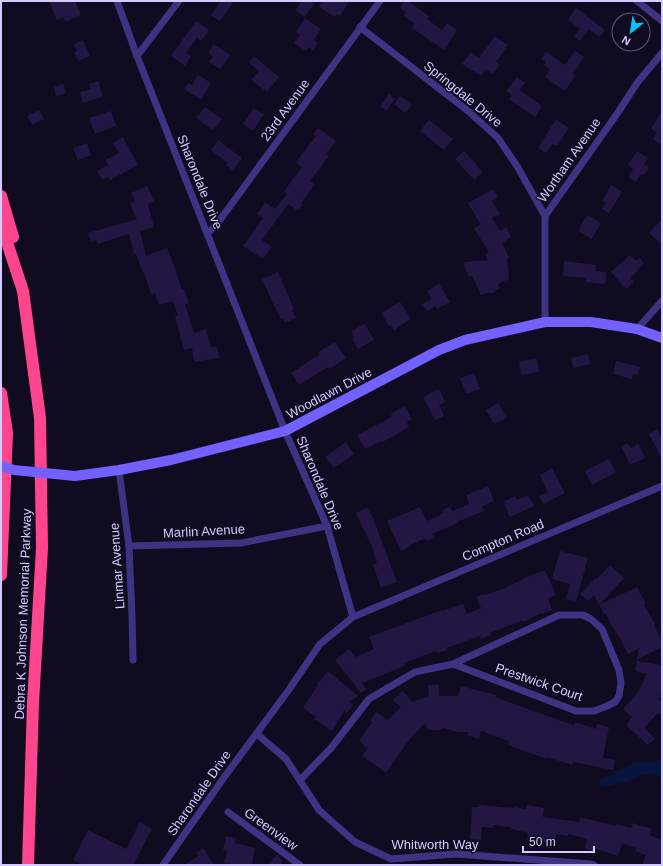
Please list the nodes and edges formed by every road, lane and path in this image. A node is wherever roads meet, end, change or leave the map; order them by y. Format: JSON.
{"nodes":[{"id":1,"x":116,"y":1,"type":"edge"},
{"id":2,"x":179,"y":1,"type":"edge"},
{"id":3,"x":380,"y":1,"type":"edge"},
{"id":4,"x":637,"y":1,"type":"edge"},
{"id":5,"x":662,"y":21,"type":"edge"},
{"id":6,"x":360,"y":27,"type":"junction"},
{"id":7,"x":662,"y":53,"type":"edge"},
{"id":8,"x":137,"y":56,"type":"junction"},
{"id":9,"x":1,"y":196,"type":"edge"},
{"id":10,"x":545,"y":216,"type":"junction"},
{"id":11,"x":1,"y":224,"type":"edge"},
{"id":12,"x":208,"y":233,"type":"junction"},
{"id":13,"x":23,"y":291,"type":"junction"},
{"id":14,"x":662,"y":302,"type":"edge"},
{"id":15,"x":545,"y":322,"type":"junction"},
{"id":16,"x":637,"y":329,"type":"junction"},
{"id":17,"x":662,"y":338,"type":"edge"},
{"id":18,"x":1,"y":393,"type":"edge"},
{"id":19,"x":285,"y":431,"type":"junction"},
{"id":20,"x":1,"y":466,"type":"edge"},
{"id":21,"x":119,"y":470,"type":"junction"},
{"id":22,"x":662,"y":486,"type":"edge"},
{"id":23,"x":327,"y":526,"type":"junction"},
{"id":24,"x":129,"y":546,"type":"junction"},
{"id":25,"x":1,"y":575,"type":"edge"},
{"id":26,"x":353,"y":617,"type":"junction"},
{"id":27,"x":133,"y":660,"type":"dead end"},
{"id":28,"x":453,"y":664,"type":"junction"},
{"id":29,"x":257,"y":734,"type":"junction"},
{"id":30,"x":300,"y":780,"type":"junction"},
{"id":31,"x":228,"y":812,"type":"dead end"},
{"id":32,"x":28,"y":865,"type":"edge"},
{"id":33,"x":163,"y":865,"type":"edge"},
{"id":34,"x":300,"y":865,"type":"edge"},
{"id":35,"x":594,"y":865,"type":"edge"}],
"edges":[{"from":1,"to":8,"type":"street","name":"Sharondale Drive"},
{"from":2,"to":8,"type":"street"},
{"from":3,"to":6,"type":"street","name":"23rd Avenue"},
{"from":4,"to":5,"type":"street"},
{"from":6,"to":10,"type":"street","name":"Springdale Drive"},
{"from":6,"to":12,"type":"street","name":"23rd Avenue"},
{"from":7,"to":10,"type":"street","name":"Wortham Avenue"},
{"from":8,"to":12,"type":"street","name":"Sharondale Drive"},
{"from":9,"to":13,"type":"highway"},
{"from":10,"to":15,"type":"street","name":"Wortham Avenue"},
{"from":11,"to":13,"type":"highway","name":"Debra K Johnson Memorial Parkway"},
{"from":12,"to":19,"type":"street","name":"Sharondale Drive"},
{"from":13,"to":32,"type":"highway","name":"Debra K Johnson Memorial Parkway"},
{"from":14,"to":16,"type":"street"},
{"from":15,"to":16,"type":"main road","name":"Woodlawn Drive"},
{"from":15,"to":19,"type":"main road","name":"Woodlawn Drive"},
{"from":16,"to":17,"type":"main road","name":"Woodlawn Drive"},
{"from":18,"to":25,"type":"highway","name":"Debra K Johnson Memorial Parkway"},
{"from":19,"to":21,"type":"main road","name":"Woodlawn Drive"},
{"from":19,"to":23,"type":"street","name":"Sharondale Drive"},
{"from":20,"to":21,"type":"main road","name":"Woodlawn Drive","bridge":true},
{"from":21,"to":24,"type":"street","name":"Linmar Avenue"},
{"from":22,"to":26,"type":"street","name":"Compton Road"},
{"from":23,"to":24,"type":"street","name":"Marlin Avenue"},
{"from":23,"to":26,"type":"street","name":"Sharondale Drive"},
{"from":24,"to":27,"type":"street","name":"Linmar Avenue"},
{"from":26,"to":29,"type":"street","name":"Sharondale Drive"},
{"from":28,"to":28,"type":"street","name":"Prestwick Court"},
{"from":28,"to":30,"type":"street","name":"Prestwick Court"},
{"from":29,"to":30,"type":"street","name":"Whitworth Way"},
{"from":29,"to":33,"type":"street","name":"Sharondale Drive"},
{"from":30,"to":35,"type":"street","name":"Whitworth Way"},
{"from":31,"to":34,"type":"street","name":"Greenview"}]}
